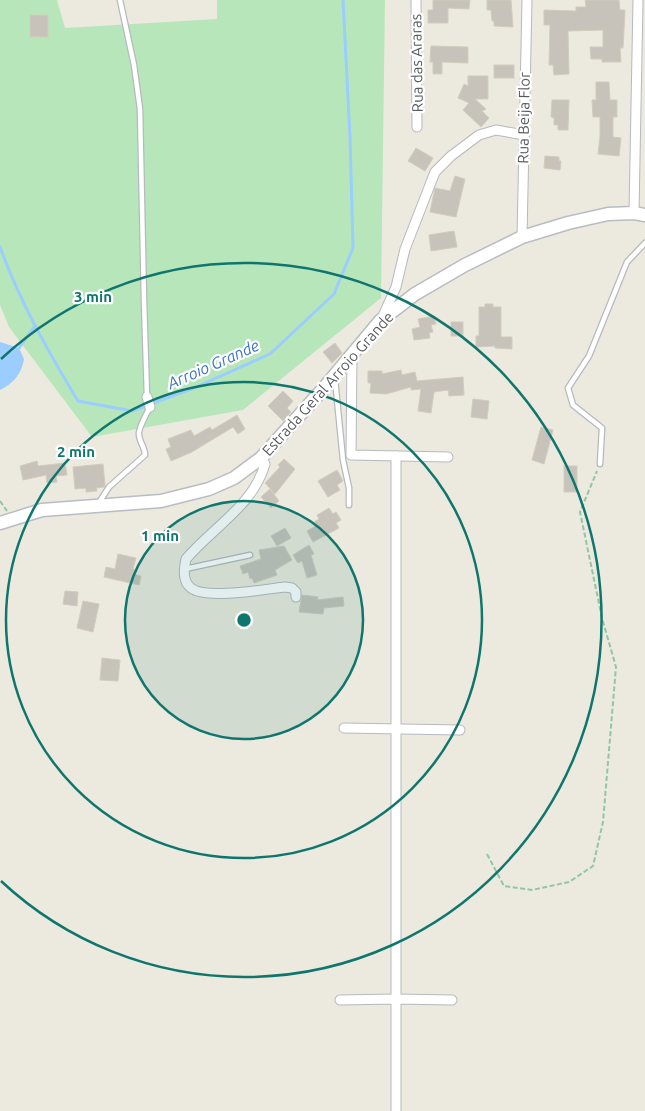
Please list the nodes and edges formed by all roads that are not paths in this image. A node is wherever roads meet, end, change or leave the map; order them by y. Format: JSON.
{"nodes":[{"id":1,"x":120,"y":0,"type":"edge"},
{"id":2,"x":416,"y":0,"type":"edge"},
{"id":3,"x":527,"y":0,"type":"edge"},
{"id":4,"x":638,"y":0,"type":"edge"},
{"id":5,"x":417,"y":127,"type":"dead end"},
{"id":6,"x":524,"y":135,"type":"junction"},
{"id":7,"x":640,"y":214,"type":"edge"},
{"id":8,"x":522,"y":237,"type":"junction"},
{"id":9,"x":645,"y":243,"type":"edge"},
{"id":10,"x":380,"y":321,"type":"junction"},
{"id":11,"x":352,"y":355,"type":"junction"},
{"id":12,"x":335,"y":375,"type":"junction"},
{"id":13,"x":148,"y":396,"type":"joint"},
{"id":14,"x":150,"y":407,"type":"joint"},
{"id":15,"x":396,"y":456,"type":"junction"},
{"id":16,"x":448,"y":457,"type":"dead end"},
{"id":17,"x":262,"y":458,"type":"junction"},
{"id":18,"x":600,"y":464,"type":"road end"},
{"id":19,"x":349,"y":505,"type":"dead end"},
{"id":20,"x":97,"y":506,"type":"junction"},
{"id":21,"x":0,"y":523,"type":"edge"},
{"id":22,"x":250,"y":555,"type":"dead end"},
{"id":23,"x":183,"y":570,"type":"junction"},
{"id":24,"x":296,"y":597,"type":"dead end"},
{"id":25,"x":344,"y":728,"type":"dead end"},
{"id":26,"x":397,"y":729,"type":"junction"},
{"id":27,"x":460,"y":730,"type":"dead end"},
{"id":28,"x":396,"y":999,"type":"junction"},
{"id":29,"x":340,"y":1000,"type":"dead end"},
{"id":30,"x":452,"y":1000,"type":"dead end"},
{"id":31,"x":396,"y":1111,"type":"edge"}],
"edges":[{"from":1,"to":13,"type":"lane"},
{"from":2,"to":5,"type":"street","name":"Rua das Araras"},
{"from":3,"to":6,"type":"street","name":"Rua Beija Flor"},
{"from":4,"to":7,"type":"street"},
{"from":6,"to":8,"type":"street","name":"Rua Beija Flor"},
{"from":6,"to":10,"type":"street"},
{"from":7,"to":8,"type":"main road","name":"Estrada Geral Arroio Grande"},
{"from":8,"to":10,"type":"main road","name":"Estrada Geral Arroio Grande"},
{"from":9,"to":18,"type":"lane"},
{"from":10,"to":11,"type":"main road","name":"Estrada Geral Arroio Grande"},
{"from":11,"to":12,"type":"main road","name":"Estrada Geral Arroio Grande"},
{"from":11,"to":15,"type":"street"},
{"from":12,"to":17,"type":"main road","name":"Estrada Geral Arroio Grande"},
{"from":12,"to":19,"type":"lane"},
{"from":13,"to":14,"type":"street"},
{"from":14,"to":20,"type":"lane"},
{"from":15,"to":16,"type":"street"},
{"from":15,"to":26,"type":"street"},
{"from":17,"to":20,"type":"main road","name":"Estrada Geral Arroio Grande"},
{"from":17,"to":23,"type":"street"},
{"from":20,"to":21,"type":"main road","name":"Estrada Geral Arroio Grande"},
{"from":22,"to":23,"type":"lane"},
{"from":23,"to":24,"type":"street"},
{"from":25,"to":26,"type":"street"},
{"from":26,"to":27,"type":"street"},
{"from":26,"to":28,"type":"street"},
{"from":28,"to":29,"type":"street"},
{"from":28,"to":30,"type":"street"},
{"from":28,"to":31,"type":"street"}]}
